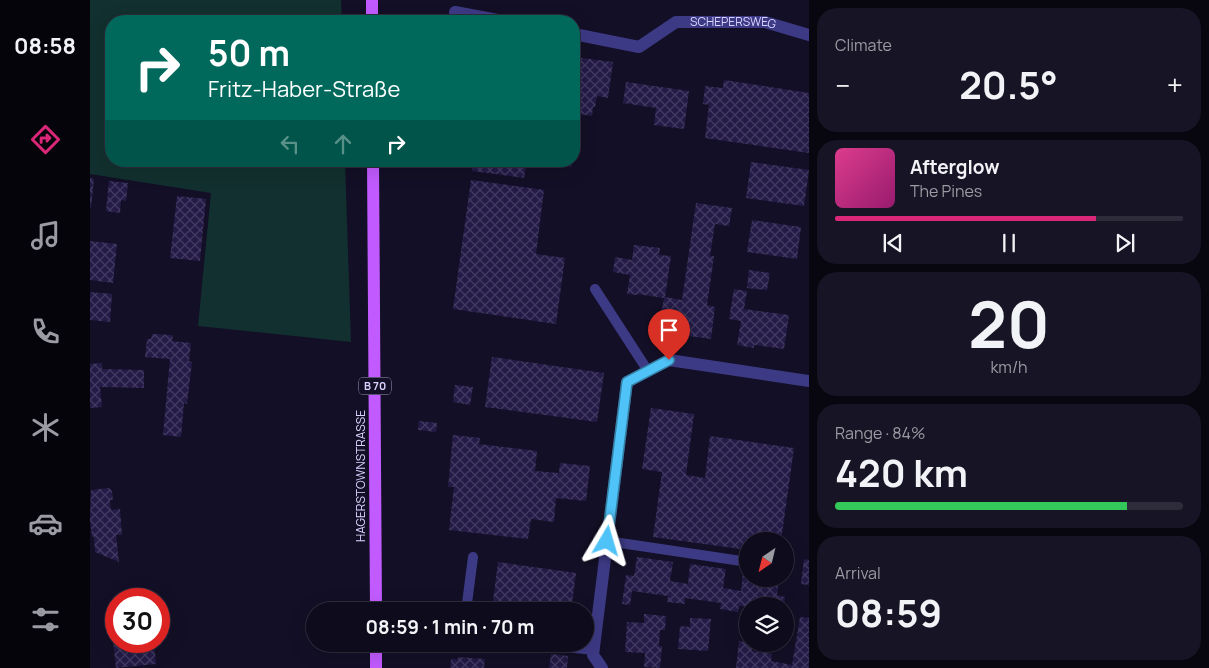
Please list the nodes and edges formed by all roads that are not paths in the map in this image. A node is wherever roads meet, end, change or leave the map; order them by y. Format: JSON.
{"nodes":[{"id":1,"x":372,"y":0,"type":"edge"},
{"id":2,"x":456,"y":12,"type":"dead end"},
{"id":3,"x":372,"y":15,"type":"edge"},
{"id":4,"x":472,"y":15,"type":"edge"},
{"id":5,"x":580,"y":35,"type":"edge"},
{"id":6,"x":809,"y":35,"type":"edge"},
{"id":7,"x":373,"y":167,"type":"edge"},
{"id":8,"x":595,"y":289,"type":"dead end"},
{"id":9,"x":648,"y":371,"type":"junction"},
{"id":10,"x":809,"y":381,"type":"edge"},
{"id":11,"x":607,"y":541,"type":"junction"},
{"id":12,"x":473,"y":557,"type":"dead end"},
{"id":13,"x":739,"y":561,"type":"edge"},
{"id":14,"x":376,"y":602,"type":"edge"},
{"id":15,"x":467,"y":602,"type":"edge"},
{"id":16,"x":594,"y":650,"type":"edge"},
{"id":17,"x":376,"y":652,"type":"edge"},
{"id":18,"x":594,"y":652,"type":"edge"},
{"id":19,"x":376,"y":668,"type":"edge"},
{"id":20,"x":602,"y":668,"type":"edge"}],
"edges":[{"from":1,"to":3,"type":"main road"},
{"from":2,"to":4,"type":"street"},
{"from":5,"to":6,"type":"street","name":"SCHEPERSWEG"},
{"from":7,"to":14,"type":"main road","name":"HAGERSTOWNSTRASSE","number":"B 70"},
{"from":8,"to":9,"type":"lane"},
{"from":9,"to":10,"type":"street"},
{"from":9,"to":11,"type":"street"},
{"from":11,"to":13,"type":"lane"},
{"from":11,"to":16,"type":"street"},
{"from":12,"to":15,"type":"lane"},
{"from":17,"to":19,"type":"main road"},
{"from":18,"to":20,"type":"street"}]}
